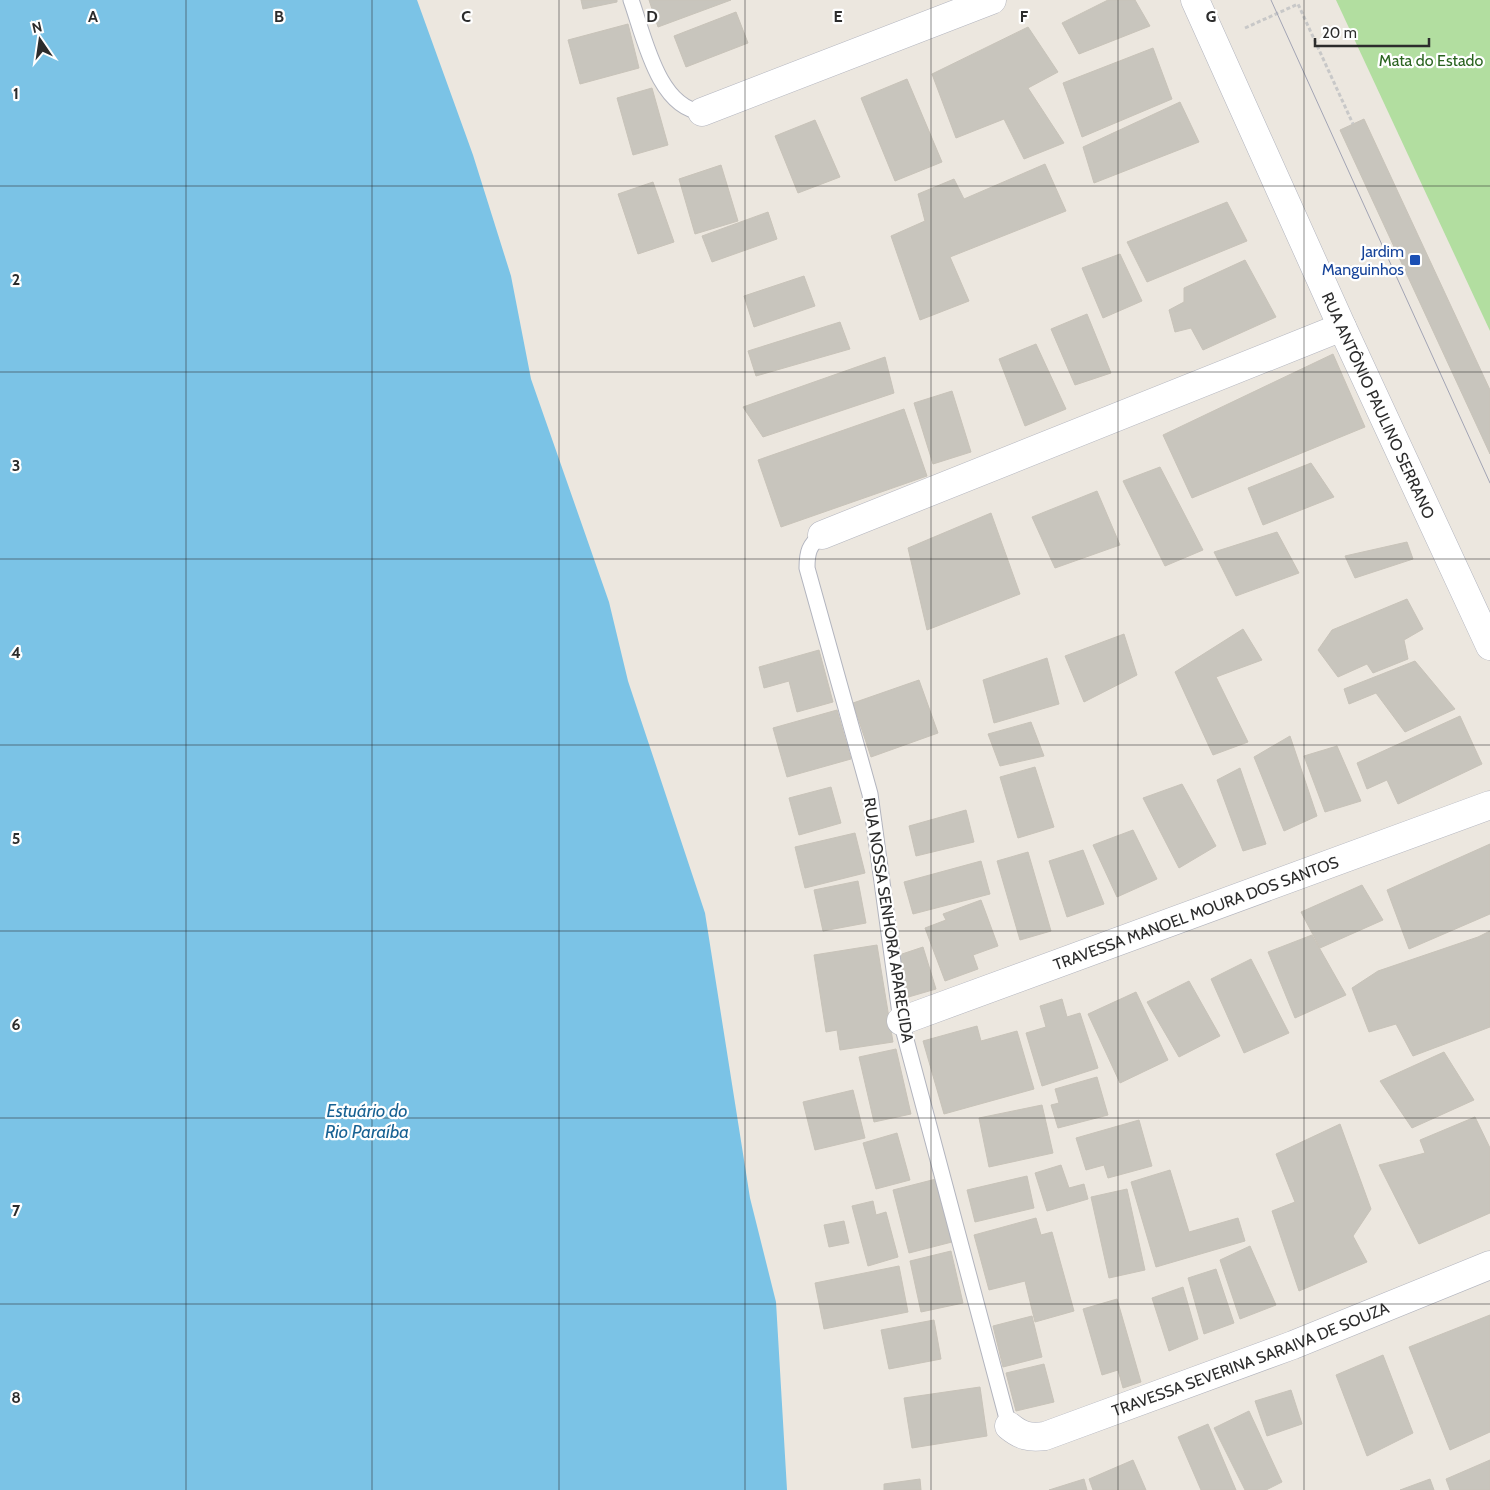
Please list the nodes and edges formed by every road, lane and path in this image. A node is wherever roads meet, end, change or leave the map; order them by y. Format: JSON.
{"nodes":[{"id":1,"x":631,"y":0,"type":"edge"},
{"id":2,"x":992,"y":0,"type":"edge"},
{"id":3,"x":1195,"y":0,"type":"edge"},
{"id":4,"x":1214,"y":42,"type":"junction"},
{"id":5,"x":702,"y":112,"type":"joint"},
{"id":6,"x":1352,"y":124,"type":"dead end"},
{"id":7,"x":1342,"y":327,"type":"junction"},
{"id":8,"x":822,"y":535,"type":"joint"},
{"id":9,"x":1490,"y":646,"type":"edge"},
{"id":10,"x":1490,"y":805,"type":"edge"},
{"id":11,"x":901,"y":1021,"type":"junction"},
{"id":12,"x":1490,"y":1265,"type":"edge"},
{"id":13,"x":1009,"y":1426,"type":"joint"}],
"edges":[{"from":1,"to":5,"type":"lane"},
{"from":2,"to":5,"type":"street"},
{"from":3,"to":4,"type":"street","name":"RUA ANTÔNIO PAULINO SERRANO"},
{"from":4,"to":6,"type":"path"},
{"from":4,"to":7,"type":"street","name":"RUA ANTÔNIO PAULINO SERRANO"},
{"from":7,"to":8,"type":"street"},
{"from":7,"to":9,"type":"street","name":"RUA ANTÔNIO PAULINO SERRANO"},
{"from":8,"to":11,"type":"lane","name":"RUA NOSSA SENHORA APARECIDA"},
{"from":10,"to":11,"type":"street","name":"TRAVESSA MANOEL MOURA DOS SANTOS"},
{"from":11,"to":13,"type":"lane","name":"RUA NOSSA SENHORA APARECIDA"},
{"from":12,"to":13,"type":"street","name":"TRAVESSA SEVERINA SARAIVA DE SOUZA"}]}
